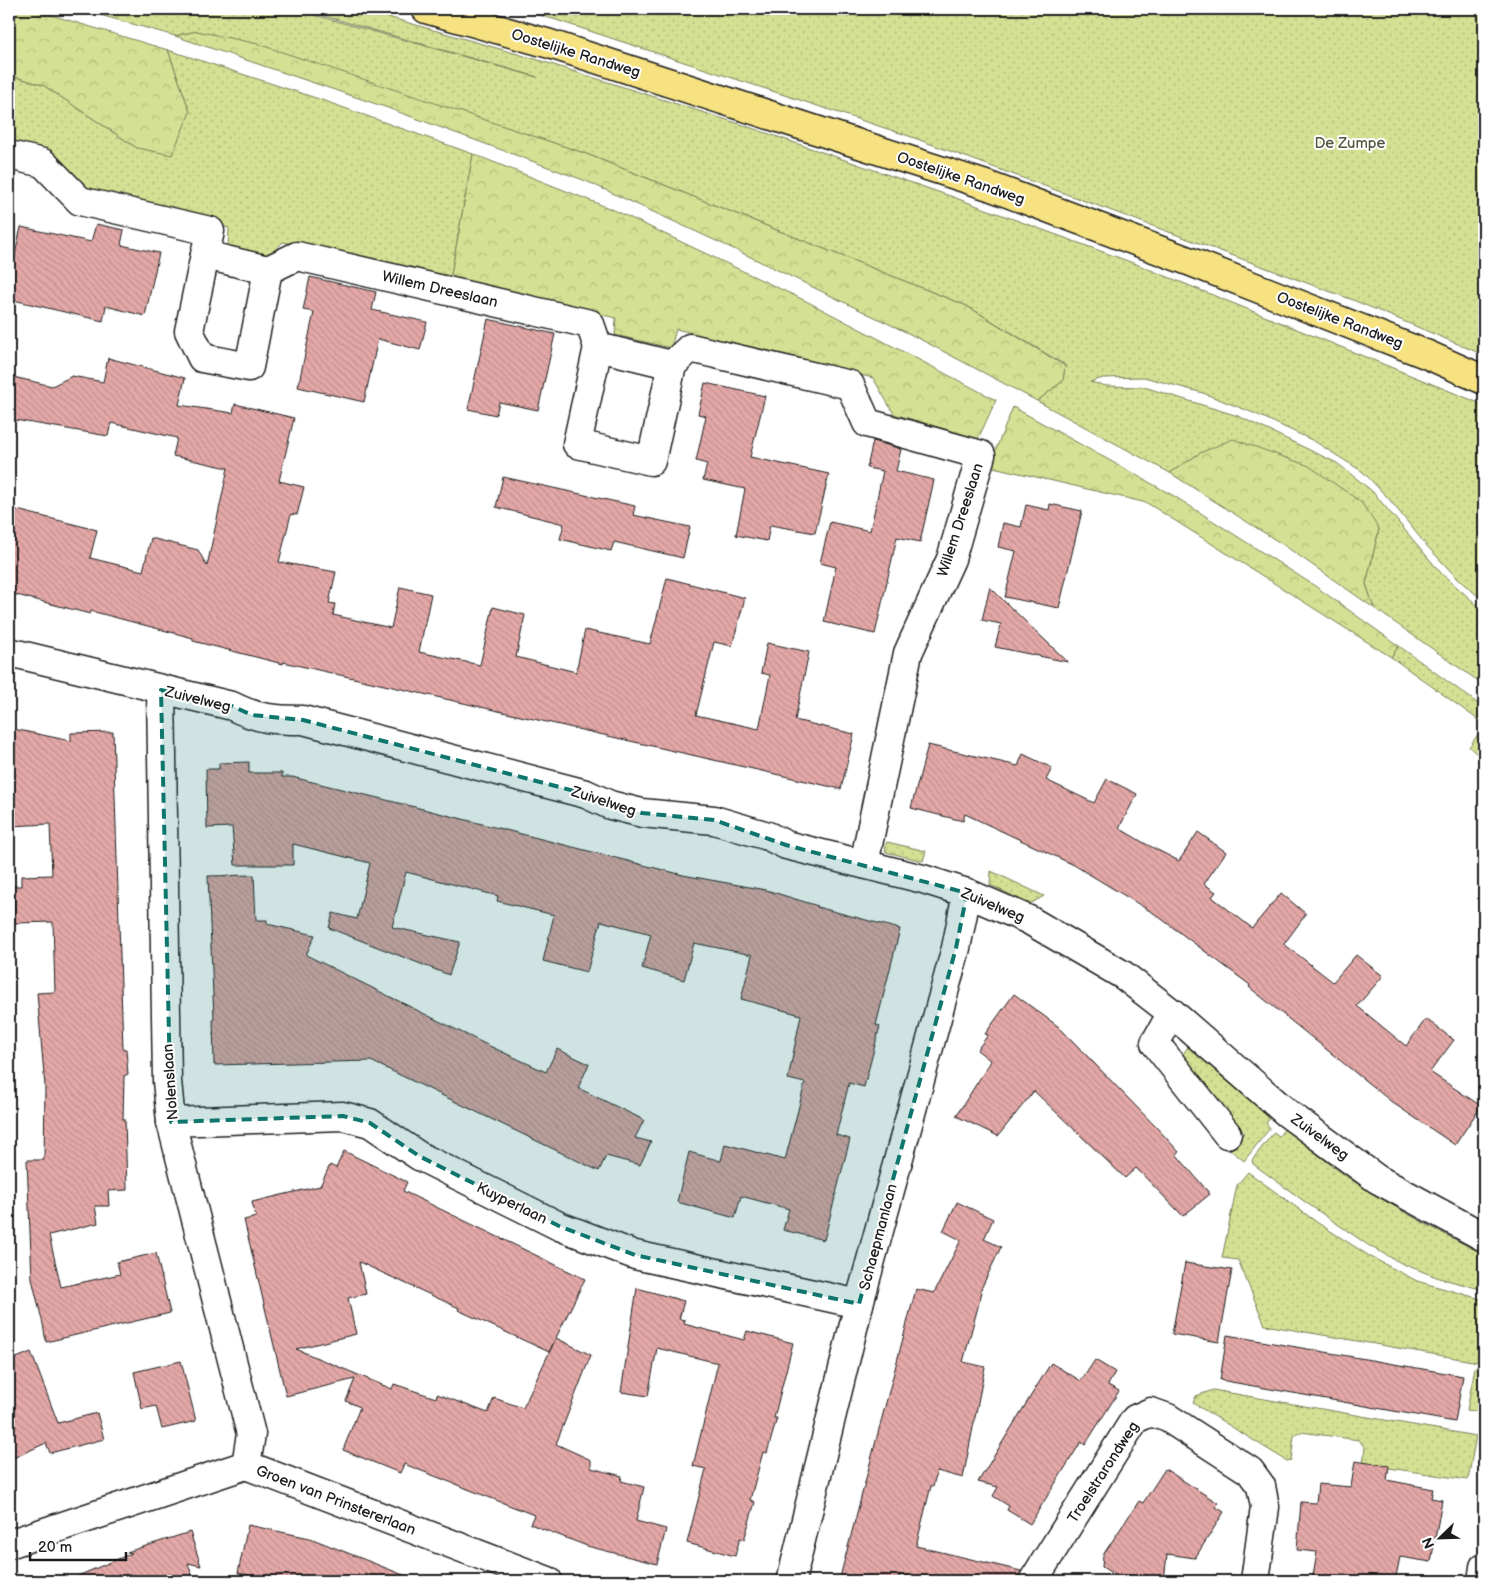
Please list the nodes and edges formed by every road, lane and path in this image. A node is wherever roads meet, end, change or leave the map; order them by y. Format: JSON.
{"nodes":[{"id":1,"x":426,"y":9,"type":"edge"},
{"id":2,"x":9,"y":156,"type":"edge"},
{"id":3,"x":205,"y":255,"type":"junction"},
{"id":4,"x":268,"y":270,"type":"junction"},
{"id":5,"x":598,"y":347,"type":"junction"},
{"id":6,"x":672,"y":365,"type":"junction"},
{"id":7,"x":1484,"y":380,"type":"edge"},
{"id":8,"x":9,"y":652,"type":"edge"},
{"id":9,"x":161,"y":690,"type":"junction"},
{"id":10,"x":864,"y":864,"type":"junction"},
{"id":11,"x":967,"y":893,"type":"junction"},
{"id":12,"x":1172,"y":1013,"type":"junction"},
{"id":13,"x":171,"y":1122,"type":"junction"},
{"id":14,"x":1227,"y":1134,"type":"dead end"},
{"id":15,"x":1484,"y":1236,"type":"edge"},
{"id":16,"x":860,"y":1304,"type":"junction"},
{"id":17,"x":246,"y":1465,"type":"junction"},
{"id":18,"x":9,"y":1544,"type":"edge"},
{"id":19,"x":1484,"y":1567,"type":"edge"},
{"id":20,"x":548,"y":1581,"type":"edge"},
{"id":21,"x":791,"y":1581,"type":"edge"},
{"id":22,"x":1033,"y":1581,"type":"edge"},
{"id":23,"x":1255,"y":1581,"type":"edge"},
{"id":24,"x":1482,"y":1581,"type":"edge"}],
"edges":[{"from":1,"to":7,"type":"main road","name":"Oostelijke Randweg"},
{"from":2,"to":3,"type":"street"},
{"from":3,"to":4,"type":"street"},
{"from":3,"to":4,"type":"street"},
{"from":4,"to":5,"type":"street","name":"Willem Dreeslaan"},
{"from":5,"to":6,"type":"street"},
{"from":5,"to":6,"type":"street"},
{"from":6,"to":10,"type":"street","name":"Willem Dreeslaan"},
{"from":8,"to":9,"type":"street","name":"Zuivelweg"},
{"from":9,"to":10,"type":"street","name":"Zuivelweg"},
{"from":9,"to":13,"type":"street","name":"Nolenslaan"},
{"from":10,"to":11,"type":"street","name":"Zuivelweg"},
{"from":11,"to":12,"type":"street","name":"Zuivelweg"},
{"from":11,"to":16,"type":"street","name":"Schaepmanlaan"},
{"from":12,"to":14,"type":"street"},
{"from":12,"to":15,"type":"street","name":"Zuivelweg"},
{"from":13,"to":16,"type":"street","name":"Kuyperlaan"},
{"from":13,"to":17,"type":"street","name":"Nolenslaan"},
{"from":16,"to":21,"type":"street","name":"Schaepmanlaan"},
{"from":17,"to":18,"type":"street","name":"Groen van Prinstererlaan"},
{"from":17,"to":20,"type":"street","name":"Groen van Prinstererlaan"},
{"from":19,"to":24,"type":"street"},
{"from":22,"to":23,"type":"street","name":"Troelstrarondweg"}]}
